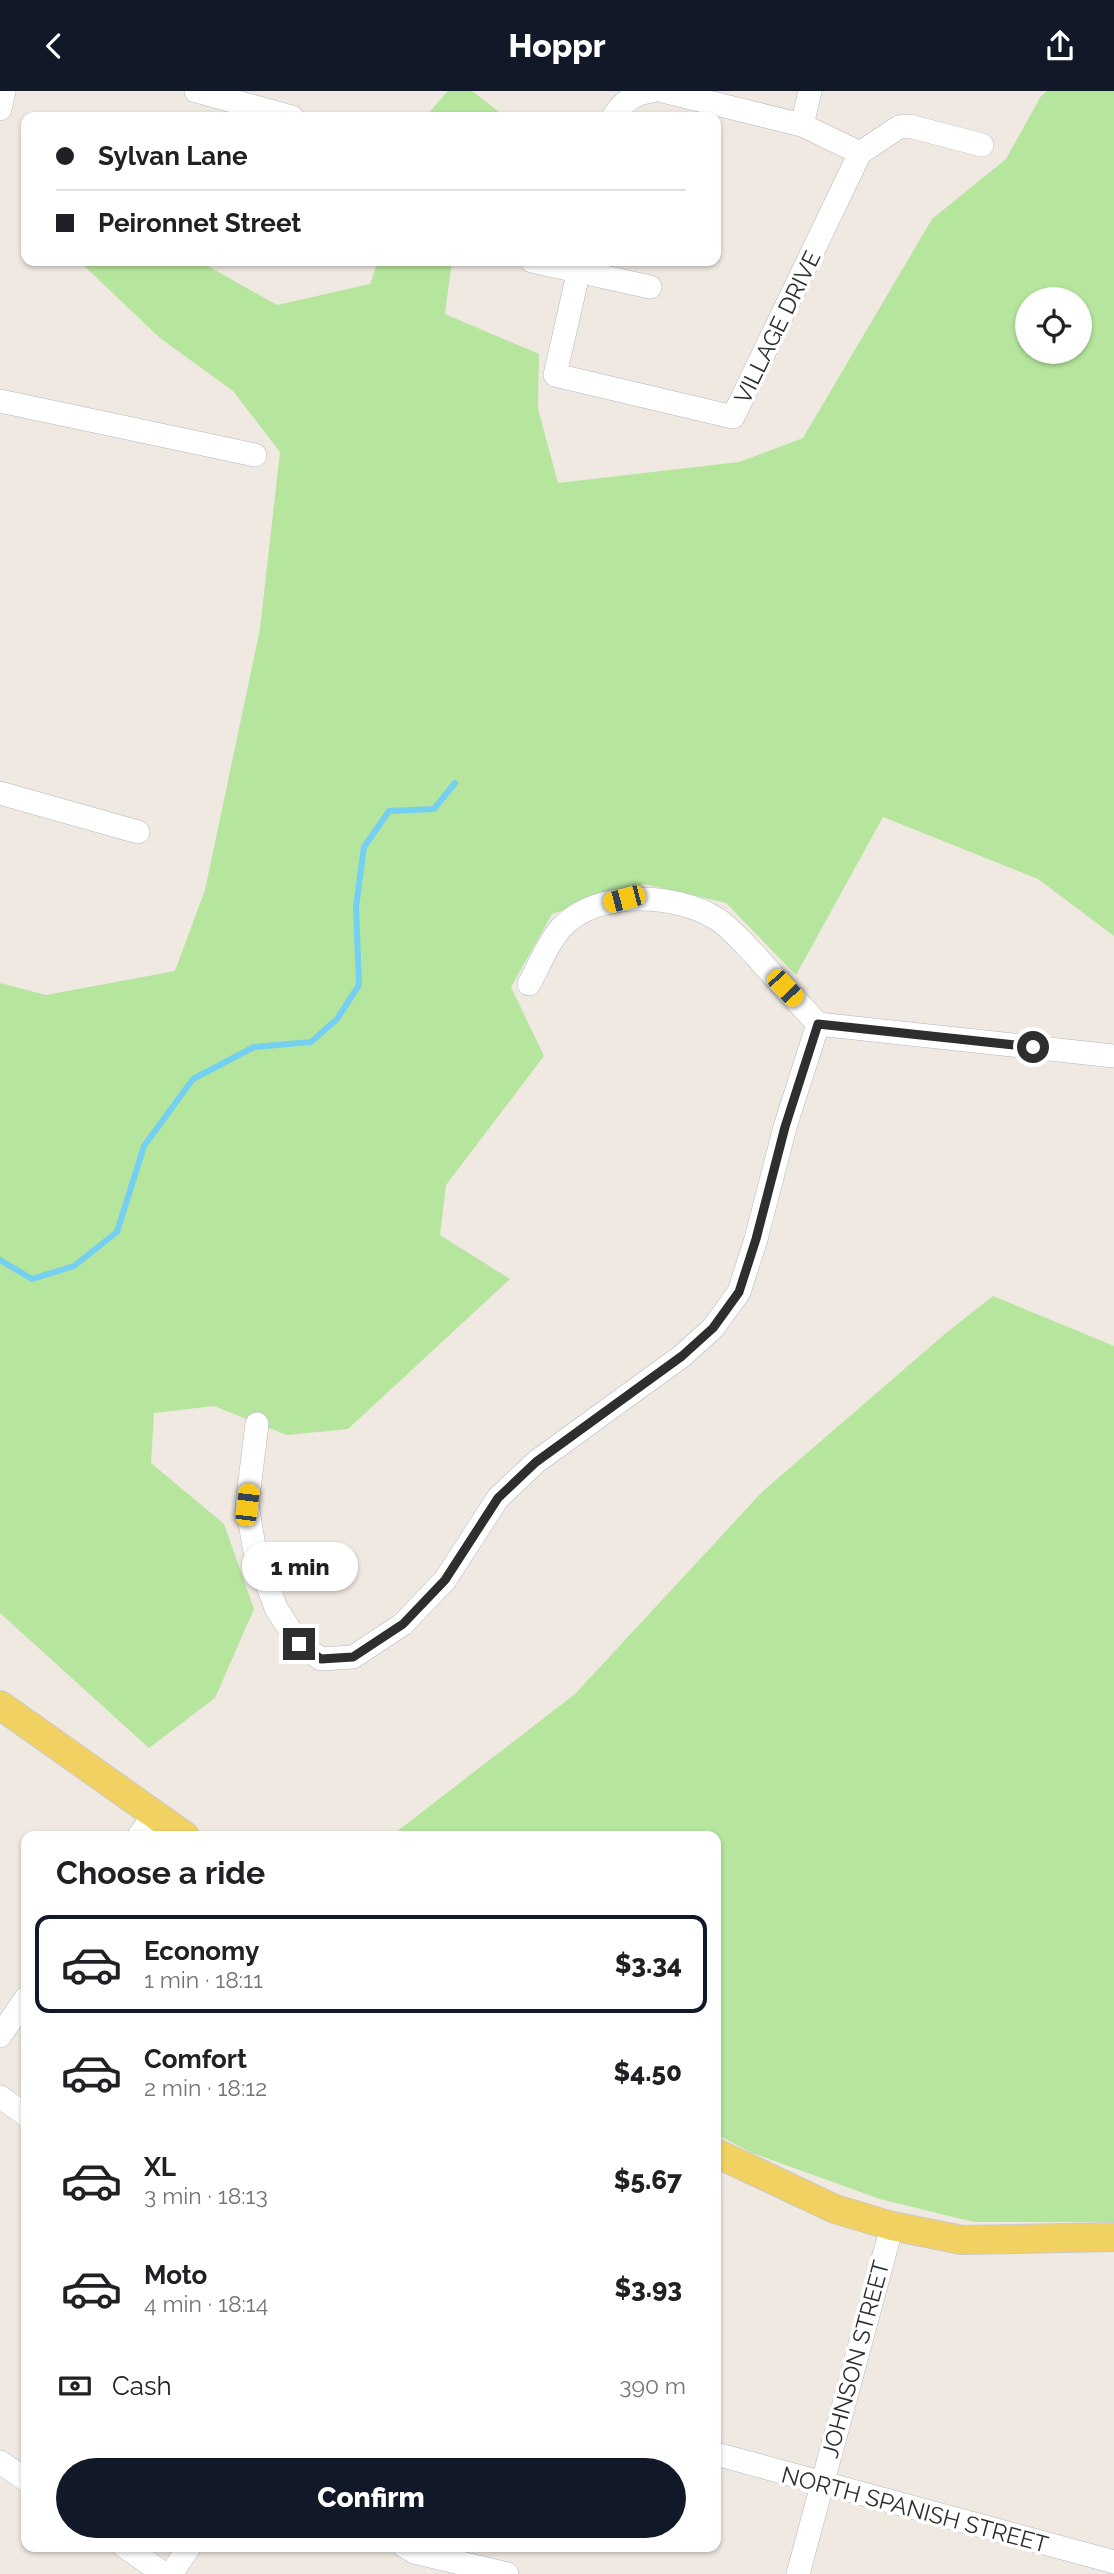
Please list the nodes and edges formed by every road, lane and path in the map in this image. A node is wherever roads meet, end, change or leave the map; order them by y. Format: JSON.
{"nodes":[{"id":1,"x":4,"y":91,"type":"edge"},
{"id":2,"x":196,"y":91,"type":"edge"},
{"id":3,"x":652,"y":91,"type":"edge"},
{"id":4,"x":663,"y":91,"type":"edge"},
{"id":5,"x":810,"y":91,"type":"edge"},
{"id":6,"x":0,"y":109,"type":"edge"},
{"id":7,"x":274,"y":112,"type":"edge"},
{"id":8,"x":617,"y":112,"type":"edge"},
{"id":9,"x":802,"y":125,"type":"junction"},
{"id":10,"x":982,"y":145,"type":"dead end"},
{"id":11,"x":860,"y":153,"type":"junction"},
{"id":12,"x":580,"y":266,"type":"edge"},
{"id":13,"x":650,"y":287,"type":"dead end"},
{"id":14,"x":0,"y":401,"type":"edge"},
{"id":15,"x":256,"y":455,"type":"dead end"},
{"id":16,"x":0,"y":793,"type":"edge"},
{"id":17,"x":138,"y":832,"type":"dead end"},
{"id":18,"x":529,"y":984,"type":"dead end"},
{"id":19,"x":818,"y":1024,"type":"junction"},
{"id":20,"x":1114,"y":1056,"type":"edge"},
{"id":21,"x":257,"y":1424,"type":"dead end"},
{"id":22,"x":0,"y":1705,"type":"edge"},
{"id":23,"x":147,"y":1824,"type":"edge"},
{"id":24,"x":169,"y":1831,"type":"edge"},
{"id":25,"x":21,"y":2005,"type":"edge"},
{"id":26,"x":0,"y":2036,"type":"edge"},
{"id":27,"x":0,"y":2097,"type":"edge"},
{"id":28,"x":21,"y":2112,"type":"edge"},
{"id":29,"x":721,"y":2155,"type":"edge"},
{"id":30,"x":892,"y":2226,"type":"junction"},
{"id":31,"x":1114,"y":2237,"type":"edge"},
{"id":32,"x":721,"y":2455,"type":"edge"},
{"id":33,"x":0,"y":2462,"type":"edge"},
{"id":34,"x":21,"y":2477,"type":"edge"},
{"id":35,"x":821,"y":2485,"type":"junction"},
{"id":36,"x":133,"y":2552,"type":"edge"},
{"id":37,"x":186,"y":2552,"type":"edge"},
{"id":38,"x":414,"y":2552,"type":"edge"},
{"id":39,"x":1114,"y":2562,"type":"edge"},
{"id":40,"x":164,"y":2574,"type":"edge"},
{"id":41,"x":171,"y":2574,"type":"edge"},
{"id":42,"x":507,"y":2574,"type":"edge"},
{"id":43,"x":797,"y":2574,"type":"edge"}],
"edges":[{"from":1,"to":6,"type":"street"},
{"from":2,"to":7,"type":"street"},
{"from":3,"to":8,"type":"street"},
{"from":4,"to":9,"type":"street"},
{"from":5,"to":9,"type":"street"},
{"from":9,"to":11,"type":"street"},
{"from":10,"to":11,"type":"street"},
{"from":11,"to":12,"type":"street","name":"VILLAGE DRIVE"},
{"from":12,"to":13,"type":"street"},
{"from":14,"to":15,"type":"street"},
{"from":16,"to":17,"type":"street"},
{"from":18,"to":19,"type":"street"},
{"from":19,"to":20,"type":"street"},
{"from":19,"to":21,"type":"street"},
{"from":22,"to":23,"type":"main road"},
{"from":23,"to":24,"type":"main road"},
{"from":25,"to":26,"type":"street"},
{"from":27,"to":28,"type":"street"},
{"from":29,"to":30,"type":"main road"},
{"from":30,"to":31,"type":"main road"},
{"from":30,"to":35,"type":"street","name":"JOHNSON STREET"},
{"from":32,"to":35,"type":"street","name":"NORTH SPANISH STREET"},
{"from":33,"to":34,"type":"street"},
{"from":35,"to":39,"type":"street","name":"NORTH SPANISH STREET"},
{"from":35,"to":43,"type":"street","name":"JOHNSON STREET"},
{"from":36,"to":40,"type":"street"},
{"from":37,"to":41,"type":"street"},
{"from":38,"to":42,"type":"street"}]}
